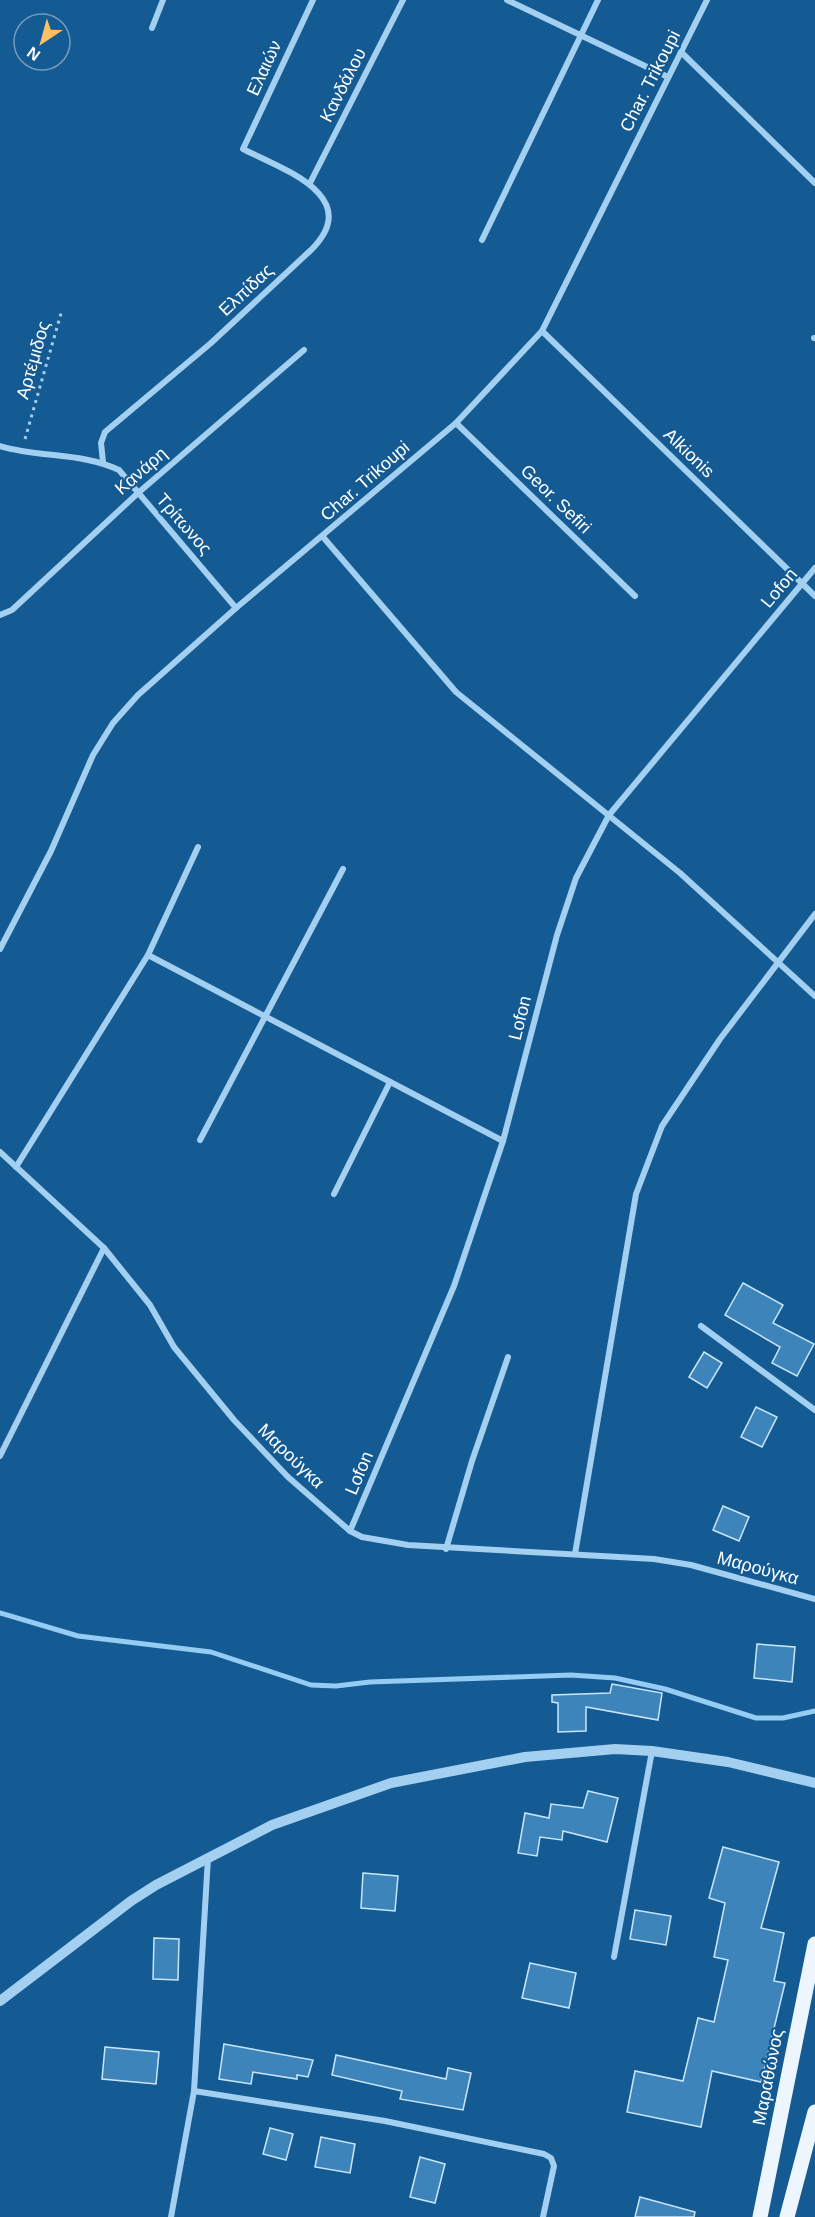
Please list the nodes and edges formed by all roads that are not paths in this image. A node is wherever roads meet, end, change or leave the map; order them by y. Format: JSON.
{"nodes":[{"id":1,"x":163,"y":0,"type":"edge"},
{"id":2,"x":313,"y":0,"type":"edge"},
{"id":3,"x":403,"y":0,"type":"edge"},
{"id":4,"x":507,"y":0,"type":"edge"},
{"id":5,"x":598,"y":0,"type":"edge"},
{"id":6,"x":707,"y":0,"type":"edge"},
{"id":7,"x":152,"y":28,"type":"dead end"},
{"id":8,"x":582,"y":36,"type":"junction"},
{"id":9,"x":681,"y":52,"type":"junction"},
{"id":10,"x":668,"y":77,"type":"junction"},
{"id":11,"x":243,"y":149,"type":"joint"},
{"id":12,"x":310,"y":183,"type":"junction"},
{"id":13,"x":815,"y":183,"type":"edge"},
{"id":14,"x":482,"y":240,"type":"dead end"},
{"id":15,"x":542,"y":331,"type":"junction"},
{"id":16,"x":304,"y":350,"type":"dead end"},
{"id":17,"x":456,"y":423,"type":"junction"},
{"id":18,"x":0,"y":446,"type":"edge"},
{"id":19,"x":103,"y":462,"type":"junction"},
{"id":20,"x":138,"y":493,"type":"junction"},
{"id":21,"x":323,"y":537,"type":"junction"},
{"id":22,"x":815,"y":568,"type":"edge"},
{"id":23,"x":802,"y":584,"type":"junction"},
{"id":24,"x":635,"y":596,"type":"dead end"},
{"id":25,"x":815,"y":596,"type":"edge"},
{"id":26,"x":236,"y":608,"type":"junction"},
{"id":27,"x":0,"y":615,"type":"edge"},
{"id":28,"x":609,"y":815,"type":"junction"},
{"id":29,"x":198,"y":847,"type":"dead end"},
{"id":30,"x":343,"y":869,"type":"dead end"},
{"id":31,"x":815,"y":914,"type":"edge"},
{"id":32,"x":0,"y":949,"type":"edge"},
{"id":33,"x":148,"y":955,"type":"junction"},
{"id":34,"x":776,"y":962,"type":"junction"},
{"id":35,"x":815,"y":996,"type":"edge"},
{"id":36,"x":267,"y":1018,"type":"junction"},
{"id":37,"x":390,"y":1082,"type":"junction"},
{"id":38,"x":200,"y":1140,"type":"dead end"},
{"id":39,"x":503,"y":1141,"type":"junction"},
{"id":40,"x":0,"y":1152,"type":"edge"},
{"id":41,"x":16,"y":1167,"type":"junction"},
{"id":42,"x":334,"y":1194,"type":"dead end"},
{"id":43,"x":104,"y":1248,"type":"junction"},
{"id":44,"x":701,"y":1326,"type":"dead end"},
{"id":45,"x":508,"y":1357,"type":"dead end"},
{"id":46,"x":815,"y":1410,"type":"edge"},
{"id":47,"x":0,"y":1456,"type":"edge"},
{"id":48,"x":350,"y":1531,"type":"junction"},
{"id":49,"x":446,"y":1549,"type":"junction"},
{"id":50,"x":575,"y":1554,"type":"junction"},
{"id":51,"x":815,"y":1599,"type":"edge"},
{"id":52,"x":652,"y":1751,"type":"junction"},
{"id":53,"x":815,"y":1784,"type":"edge"},
{"id":54,"x":208,"y":1858,"type":"junction"},
{"id":55,"x":815,"y":1944,"type":"edge"},
{"id":56,"x":614,"y":1958,"type":"dead end"},
{"id":57,"x":0,"y":2001,"type":"edge"},
{"id":58,"x":194,"y":2091,"type":"junction"},
{"id":59,"x":815,"y":2115,"type":"edge"},
{"id":60,"x":171,"y":2217,"type":"edge"},
{"id":61,"x":543,"y":2217,"type":"edge"},
{"id":62,"x":760,"y":2217,"type":"edge"},
{"id":63,"x":787,"y":2217,"type":"edge"}],
"edges":[{"from":1,"to":7,"type":"street"},
{"from":2,"to":11,"type":"street","name":"Ελαιών"},
{"from":3,"to":12,"type":"street","name":"Κανδάλου"},
{"from":4,"to":8,"type":"street"},
{"from":5,"to":8,"type":"street"},
{"from":6,"to":9,"type":"street","name":"Char. Trikoupi"},
{"from":8,"to":10,"type":"street"},
{"from":8,"to":14,"type":"street"},
{"from":9,"to":10,"type":"street","name":"Char. Trikoupi"},
{"from":9,"to":13,"type":"street"},
{"from":10,"to":15,"type":"street","name":"Char. Trikoupi"},
{"from":11,"to":12,"type":"street","name":"Ελπίδας"},
{"from":12,"to":19,"type":"street","name":"Ελπίδας"},
{"from":15,"to":17,"type":"street","name":"Char. Trikoupi"},
{"from":15,"to":23,"type":"street","name":"Alkionis"},
{"from":16,"to":20,"type":"street","name":"Κανάρη"},
{"from":17,"to":21,"type":"street","name":"Char. Trikoupi"},
{"from":17,"to":24,"type":"street","name":"Geor. Sefiri"},
{"from":18,"to":19,"type":"street","name":"Τρίτωνος"},
{"from":19,"to":20,"type":"street","name":"Τρίτωνος"},
{"from":20,"to":26,"type":"street","name":"Τρίτωνος"},
{"from":20,"to":27,"type":"street","name":"Κανάρη"},
{"from":21,"to":26,"type":"street","name":"Char. Trikoupi"},
{"from":21,"to":28,"type":"street"},
{"from":22,"to":23,"type":"street","name":"Lofon"},
{"from":23,"to":25,"type":"street","name":"Alkionis"},
{"from":23,"to":28,"type":"street","name":"Lofon"},
{"from":26,"to":32,"type":"street","name":"Char. Trikoupi"},
{"from":28,"to":34,"type":"street"},
{"from":28,"to":39,"type":"street","name":"Lofon"},
{"from":29,"to":33,"type":"street"},
{"from":30,"to":36,"type":"street"},
{"from":31,"to":34,"type":"street"},
{"from":33,"to":36,"type":"street"},
{"from":33,"to":41,"type":"street"},
{"from":34,"to":35,"type":"street"},
{"from":34,"to":50,"type":"street"},
{"from":36,"to":37,"type":"street"},
{"from":36,"to":38,"type":"street"},
{"from":37,"to":39,"type":"street"},
{"from":37,"to":42,"type":"street"},
{"from":39,"to":48,"type":"street","name":"Lofon"},
{"from":40,"to":41,"type":"street","name":"Μαρούγκα"},
{"from":41,"to":43,"type":"street","name":"Μαρούγκα"},
{"from":43,"to":47,"type":"street"},
{"from":43,"to":48,"type":"street","name":"Μαρούγκα"},
{"from":44,"to":46,"type":"street"},
{"from":45,"to":49,"type":"street"},
{"from":48,"to":49,"type":"street","name":"Μαρούγκα"},
{"from":49,"to":50,"type":"street","name":"Μαρούγκα"},
{"from":50,"to":51,"type":"street","name":"Μαρούγκα"},
{"from":52,"to":53,"type":"street"},
{"from":52,"to":54,"type":"street"},
{"from":52,"to":56,"type":"street"},
{"from":54,"to":57,"type":"street"},
{"from":54,"to":58,"type":"street"},
{"from":55,"to":62,"type":"main road","name":"Μαραθώνος"},
{"from":58,"to":60,"type":"street"},
{"from":58,"to":61,"type":"street"},
{"from":59,"to":63,"type":"main road"}]}
